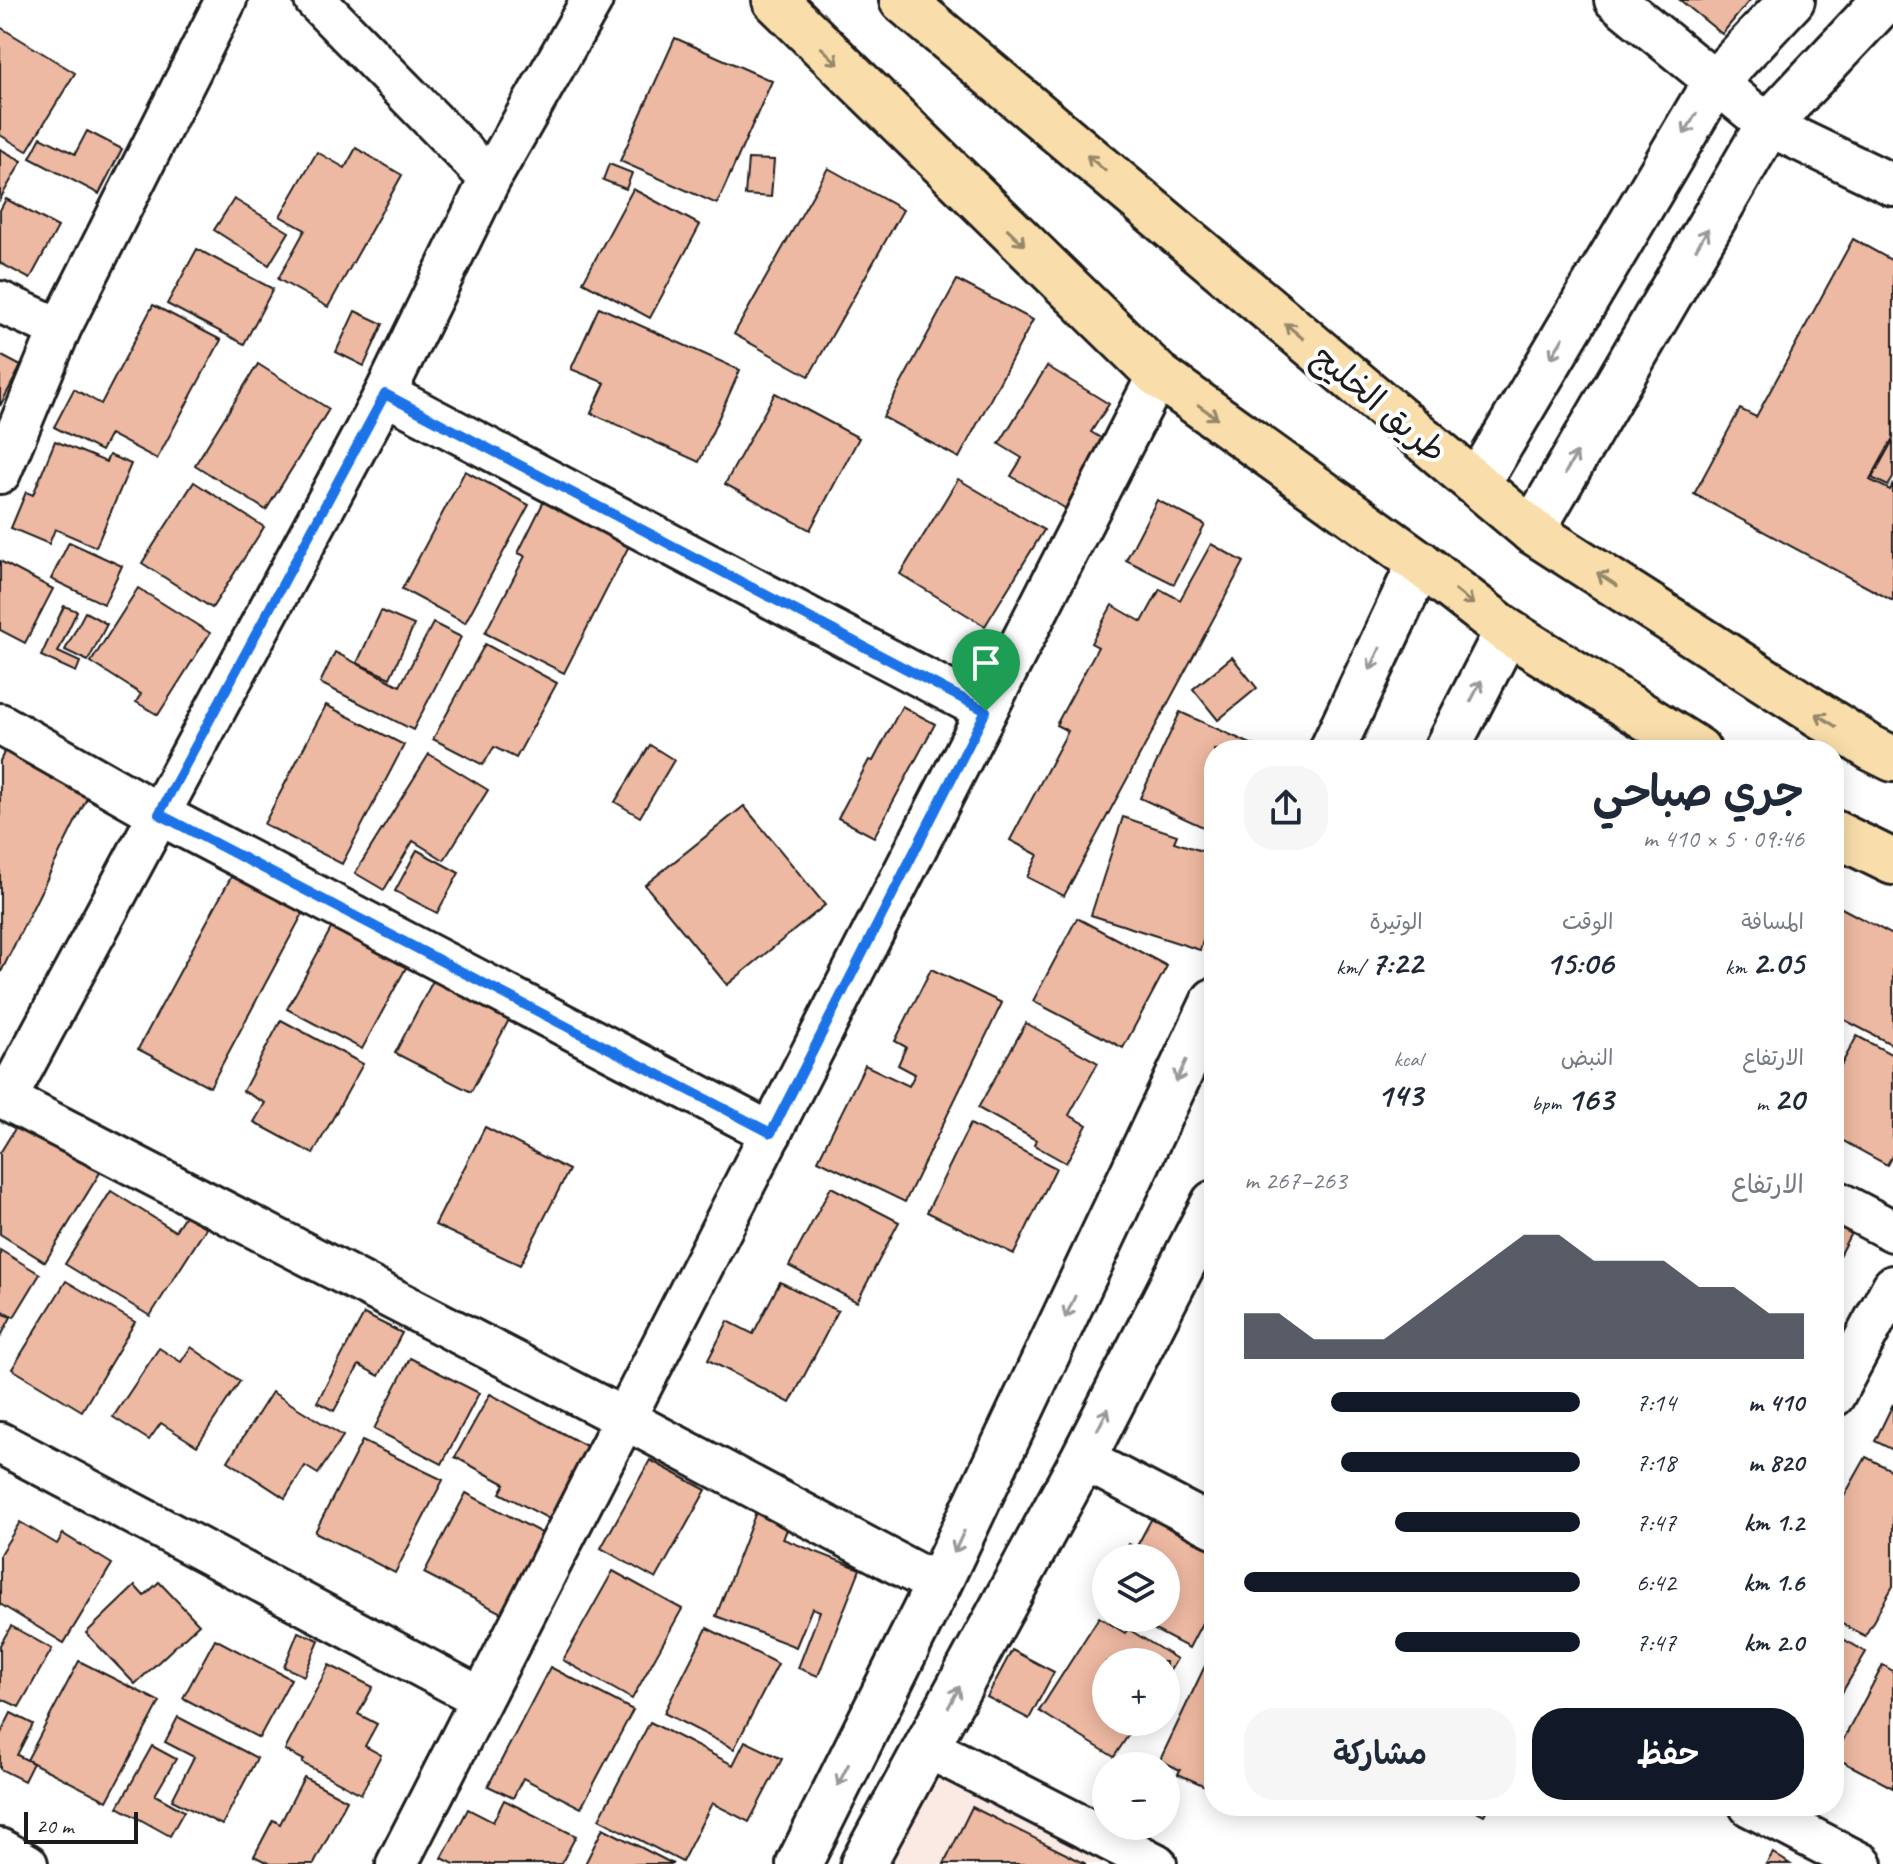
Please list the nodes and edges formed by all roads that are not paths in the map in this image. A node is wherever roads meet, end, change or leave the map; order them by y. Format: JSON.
{"nodes":[{"id":1,"x":226,"y":0,"type":"edge"},
{"id":2,"x":315,"y":0,"type":"edge"},
{"id":3,"x":592,"y":0,"type":"edge"},
{"id":4,"x":775,"y":0,"type":"edge"},
{"id":5,"x":902,"y":0,"type":"edge"},
{"id":6,"x":1615,"y":0,"type":"edge"},
{"id":7,"x":1792,"y":0,"type":"edge"},
{"id":8,"x":1885,"y":0,"type":"edge"},
{"id":9,"x":1715,"y":82,"type":"junction"},
{"id":10,"x":1768,"y":125,"type":"junction"},
{"id":11,"x":490,"y":179,"type":"junction"},
{"id":12,"x":1893,"y":185,"type":"edge"},
{"id":13,"x":0,"y":302,"type":"edge"},
{"id":14,"x":60,"y":329,"type":"junction"},
{"id":15,"x":1158,"y":375,"type":"junction"},
{"id":16,"x":385,"y":394,"type":"junction"},
{"id":17,"x":0,"y":473,"type":"edge"},
{"id":18,"x":1477,"y":484,"type":"junction"},
{"id":19,"x":1532,"y":531,"type":"junction"},
{"id":20,"x":1420,"y":563,"type":"junction"},
{"id":21,"x":1507,"y":631,"type":"junction"},
{"id":22,"x":986,"y":711,"type":"junction"},
{"id":23,"x":0,"y":724,"type":"edge"},
{"id":24,"x":1337,"y":740,"type":"edge"},
{"id":25,"x":1451,"y":740,"type":"edge"},
{"id":26,"x":1682,"y":740,"type":"edge"},
{"id":27,"x":1893,"y":759,"type":"edge"},
{"id":28,"x":159,"y":814,"type":"junction"},
{"id":29,"x":1844,"y":838,"type":"edge"},
{"id":30,"x":1893,"y":862,"type":"edge"},
{"id":31,"x":1204,"y":1022,"type":"edge"},
{"id":32,"x":3,"y":1097,"type":"edge"},
{"id":33,"x":771,"y":1133,"type":"junction"},
{"id":34,"x":1844,"y":1205,"type":"edge"},
{"id":35,"x":1204,"y":1223,"type":"edge"},
{"id":36,"x":1893,"y":1231,"type":"edge"},
{"id":37,"x":1893,"y":1286,"type":"edge"},
{"id":38,"x":1844,"y":1377,"type":"edge"},
{"id":39,"x":625,"y":1419,"type":"junction"},
{"id":40,"x":0,"y":1443,"type":"edge"},
{"id":41,"x":1083,"y":1459,"type":"junction"},
{"id":42,"x":1204,"y":1522,"type":"edge"},
{"id":43,"x":938,"y":1585,"type":"junction"},
{"id":44,"x":481,"y":1698,"type":"junction"},
{"id":45,"x":927,"y":1747,"type":"junction"},
{"id":46,"x":1769,"y":1816,"type":"edge"},
{"id":47,"x":0,"y":1849,"type":"edge"},
{"id":48,"x":27,"y":1864,"type":"edge"},
{"id":49,"x":397,"y":1864,"type":"edge"},
{"id":50,"x":799,"y":1864,"type":"edge"},
{"id":51,"x":863,"y":1864,"type":"edge"},
{"id":52,"x":1156,"y":1864,"type":"edge"},
{"id":53,"x":1862,"y":1864,"type":"edge"}],
"edges":[{"from":1,"to":14,"type":"street"},
{"from":2,"to":11,"type":"street"},
{"from":3,"to":11,"type":"street"},
{"from":4,"to":15,"type":"main road","one_way":true},
{"from":18,"to":5,"type":"main road","name":"طريق الخليج","one_way":true},
{"from":6,"to":9,"type":"street"},
{"from":7,"to":9,"type":"main road"},
{"from":8,"to":10,"type":"main road"},
{"from":9,"to":10,"type":"street"},
{"from":9,"to":18,"type":"main road","one_way":true},
{"from":10,"to":12,"type":"street"},
{"from":19,"to":10,"type":"main road","one_way":true},
{"from":11,"to":16,"type":"street"},
{"from":13,"to":14,"type":"street"},
{"from":14,"to":17,"type":"street"},
{"from":15,"to":20,"type":"main road","one_way":true},
{"from":15,"to":22,"type":"street"},
{"from":16,"to":22,"type":"street"},
{"from":16,"to":28,"type":"street"},
{"from":18,"to":19,"type":"main road","name":"طريق الخليج"},
{"from":27,"to":19,"type":"main road","name":"طريق الخليج","one_way":true},
{"from":20,"to":21,"type":"main road","one_way":true},
{"from":20,"to":24,"type":"main road","one_way":true},
{"from":25,"to":21,"type":"main road","one_way":true},
{"from":21,"to":26,"type":"main road"},
{"from":22,"to":33,"type":"street"},
{"from":23,"to":28,"type":"street"},
{"from":28,"to":32,"type":"street"},
{"from":28,"to":33,"type":"street"},
{"from":29,"to":30,"type":"main road"},
{"from":31,"to":43,"type":"main road","one_way":true},
{"from":32,"to":39,"type":"street"},
{"from":33,"to":39,"type":"street"},
{"from":34,"to":36,"type":"street"},
{"from":41,"to":35,"type":"main road","one_way":true},
{"from":37,"to":38,"type":"street"},
{"from":39,"to":43,"type":"street"},
{"from":39,"to":44,"type":"street"},
{"from":40,"to":44,"type":"street"},
{"from":41,"to":42,"type":"street"},
{"from":45,"to":41,"type":"main road","one_way":true},
{"from":43,"to":50,"type":"main road","one_way":true},
{"from":44,"to":49,"type":"street"},
{"from":45,"to":51,"type":"main road"},
{"from":45,"to":52,"type":"street"},
{"from":46,"to":53,"type":"street"},
{"from":47,"to":48,"type":"street"}]}
